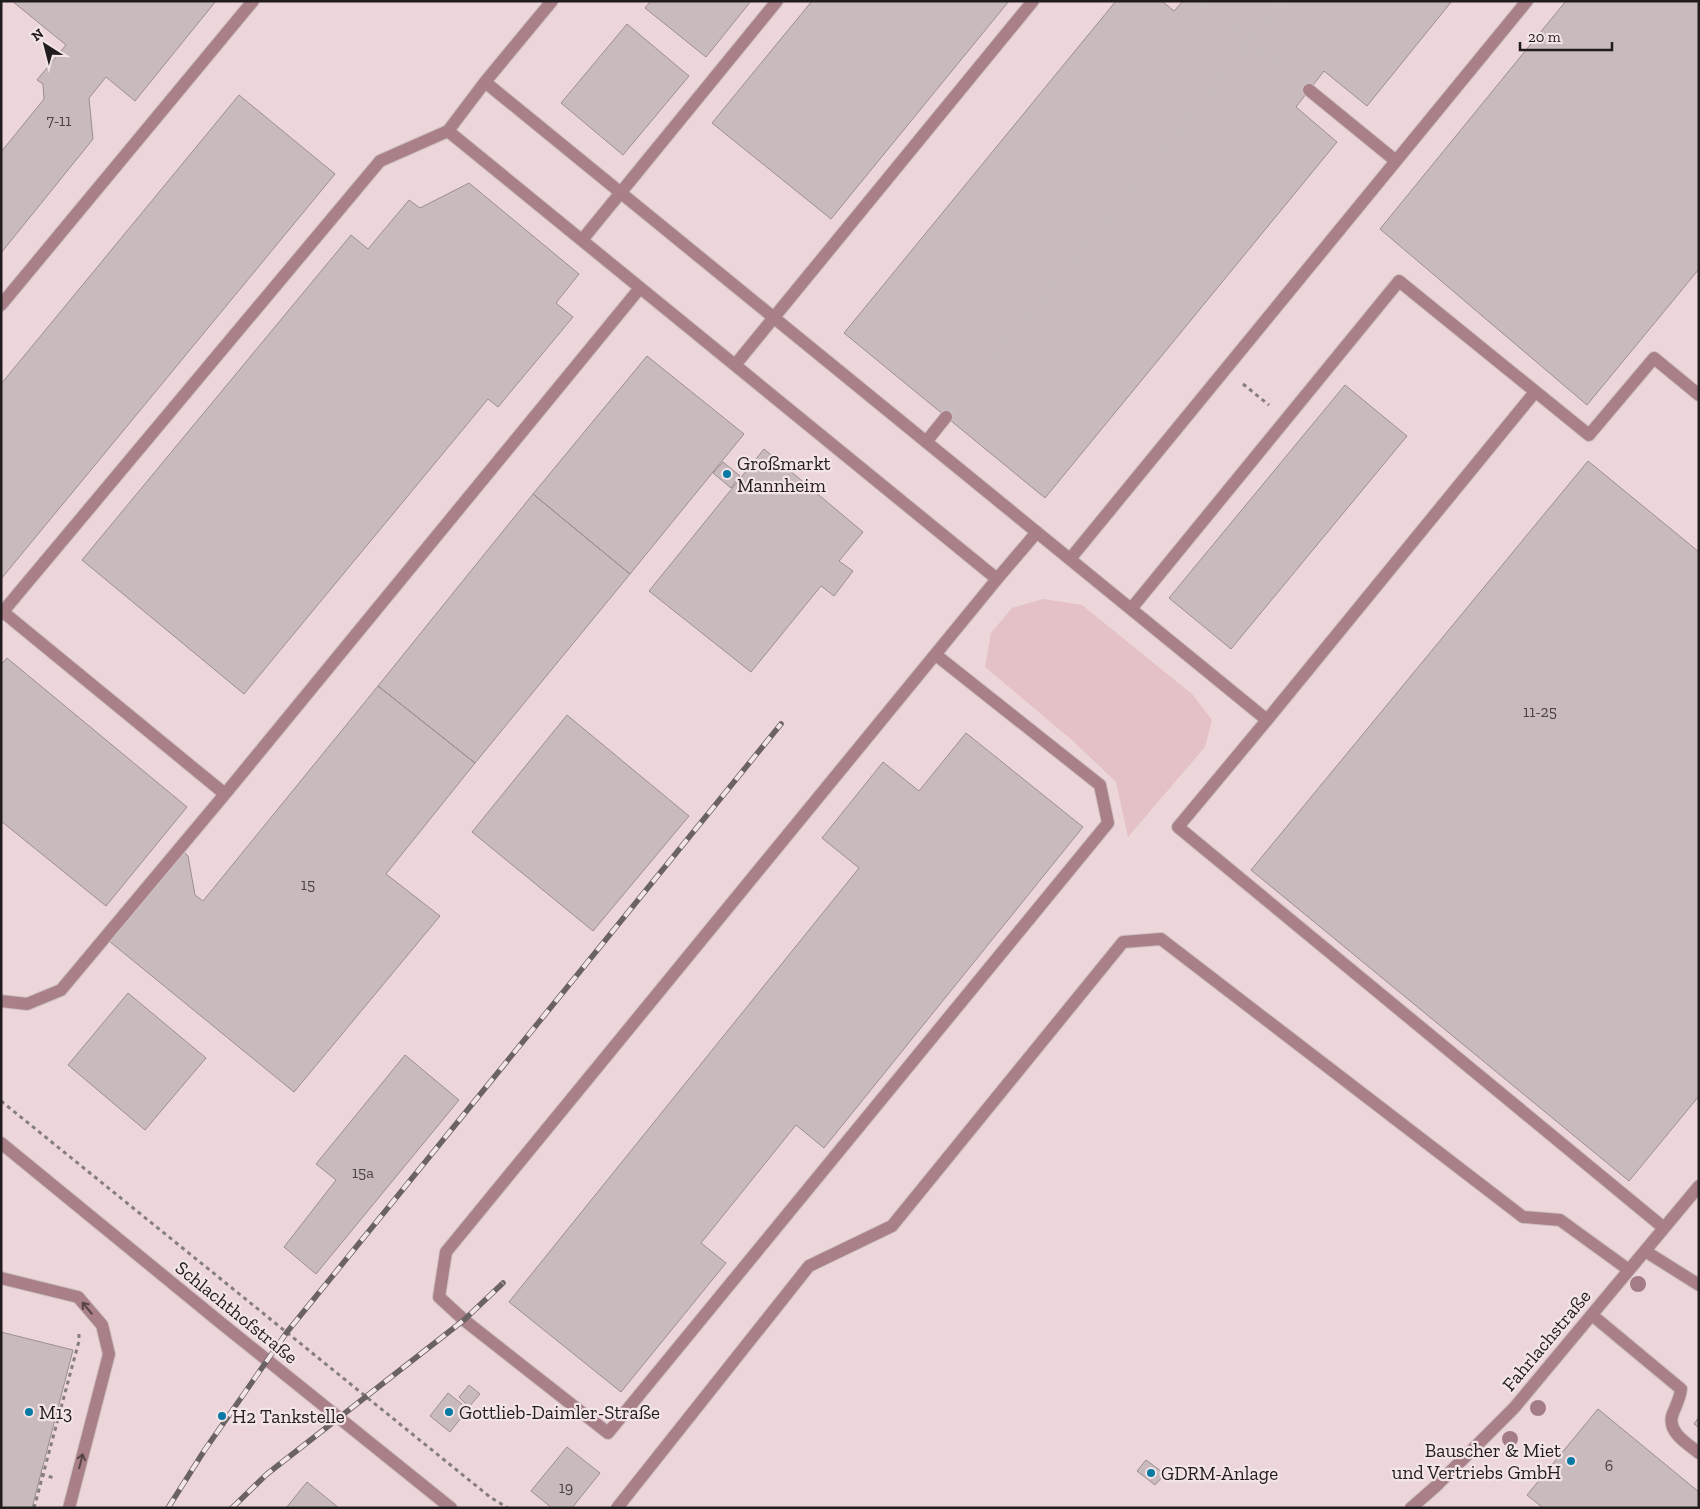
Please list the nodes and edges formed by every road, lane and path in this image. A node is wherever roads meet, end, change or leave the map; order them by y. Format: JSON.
{"nodes":[{"id":1,"x":254,"y":1,"type":"edge"},
{"id":2,"x":552,"y":1,"type":"edge"},
{"id":3,"x":777,"y":1,"type":"edge"},
{"id":4,"x":1033,"y":1,"type":"edge"},
{"id":5,"x":1527,"y":1,"type":"edge"},
{"id":6,"x":485,"y":82,"type":"junction"},
{"id":7,"x":1309,"y":90,"type":"tunnel mouth"},
{"id":8,"x":448,"y":131,"type":"junction"},
{"id":9,"x":1396,"y":161,"type":"junction"},
{"id":10,"x":621,"y":192,"type":"junction"},
{"id":11,"x":582,"y":240,"type":"junction"},
{"id":12,"x":640,"y":288,"type":"junction"},
{"id":13,"x":1,"y":305,"type":"edge"},
{"id":14,"x":774,"y":318,"type":"junction"},
{"id":15,"x":735,"y":365,"type":"junction"},
{"id":16,"x":1225,"y":369,"type":"junction"},
{"id":17,"x":1535,"y":392,"type":"junction"},
{"id":18,"x":1699,"y":394,"type":"edge"},
{"id":19,"x":946,"y":417,"type":"tunnel mouth"},
{"id":20,"x":1286,"y":418,"type":"junction"},
{"id":21,"x":926,"y":442,"type":"junction"},
{"id":22,"x":1037,"y":532,"type":"junction"},
{"id":23,"x":1070,"y":559,"type":"junction"},
{"id":24,"x":997,"y":579,"type":"junction"},
{"id":25,"x":1131,"y":609,"type":"junction"},
{"id":26,"x":2,"y":613,"type":"edge"},
{"id":27,"x":936,"y":655,"type":"junction"},
{"id":28,"x":1267,"y":720,"type":"junction"},
{"id":29,"x":225,"y":794,"type":"junction"},
{"id":30,"x":1,"y":1001,"type":"edge"},
{"id":31,"x":1,"y":1101,"type":"edge"},
{"id":32,"x":1,"y":1143,"type":"edge"},
{"id":33,"x":1699,"y":1186,"type":"edge"},
{"id":34,"x":1664,"y":1228,"type":"junction"},
{"id":35,"x":1645,"y":1251,"type":"junction"},
{"id":36,"x":1629,"y":1270,"type":"junction"},
{"id":37,"x":1,"y":1278,"type":"edge"},
{"id":38,"x":1699,"y":1285,"type":"edge"},
{"id":39,"x":78,"y":1297,"type":"junction"},
{"id":40,"x":1592,"y":1315,"type":"junction"},
{"id":41,"x":1699,"y":1453,"type":"edge"},
{"id":42,"x":449,"y":1507,"type":"edge"},
{"id":43,"x":34,"y":1508,"type":"edge"},
{"id":44,"x":69,"y":1508,"type":"edge"},
{"id":45,"x":508,"y":1508,"type":"edge"},
{"id":46,"x":617,"y":1508,"type":"edge"},
{"id":47,"x":1411,"y":1508,"type":"edge"}],
"edges":[{"from":1,"to":13,"type":"street"},
{"from":2,"to":6,"type":"street"},
{"from":3,"to":10,"type":"street"},
{"from":4,"to":14,"type":"street"},
{"from":5,"to":9,"type":"street"},
{"from":6,"to":8,"type":"street"},
{"from":6,"to":10,"type":"street"},
{"from":7,"to":9,"type":"street"},
{"from":8,"to":11,"type":"street"},
{"from":8,"to":26,"type":"street"},
{"from":9,"to":16,"type":"street"},
{"from":10,"to":11,"type":"street"},
{"from":10,"to":14,"type":"street"},
{"from":11,"to":12,"type":"street"},
{"from":12,"to":15,"type":"street"},
{"from":12,"to":29,"type":"street"},
{"from":14,"to":15,"type":"street"},
{"from":14,"to":21,"type":"street"},
{"from":15,"to":24,"type":"street"},
{"from":16,"to":20,"type":"path"},
{"from":16,"to":23,"type":"street"},
{"from":17,"to":18,"type":"street"},
{"from":17,"to":20,"type":"street"},
{"from":17,"to":28,"type":"street"},
{"from":19,"to":21,"type":"street"},
{"from":20,"to":25,"type":"street"},
{"from":21,"to":22,"type":"street"},
{"from":22,"to":23,"type":"street"},
{"from":22,"to":24,"type":"street"},
{"from":23,"to":25,"type":"street"},
{"from":24,"to":27,"type":"street"},
{"from":25,"to":28,"type":"street"},
{"from":26,"to":29,"type":"street"},
{"from":27,"to":27,"type":"street"},
{"from":28,"to":34,"type":"street"},
{"from":29,"to":30,"type":"street"},
{"from":31,"to":45,"type":"path"},
{"from":32,"to":42,"type":"street","name":"Schlachthofstraße"},
{"from":33,"to":34,"type":"street","name":"Fahrlachstraße"},
{"from":34,"to":35,"type":"street","name":"Fahrlachstraße"},
{"from":35,"to":36,"type":"street","name":"Fahrlachstraße"},
{"from":35,"to":38,"type":"street"},
{"from":36,"to":40,"type":"street","name":"Fahrlachstraße"},
{"from":36,"to":46,"type":"street"},
{"from":37,"to":39,"type":"street"},
{"from":39,"to":43,"type":"path"},
{"from":44,"to":39,"type":"street","one_way":true},
{"from":40,"to":41,"type":"street"},
{"from":40,"to":47,"type":"street","name":"Fahrlachstraße"}]}
